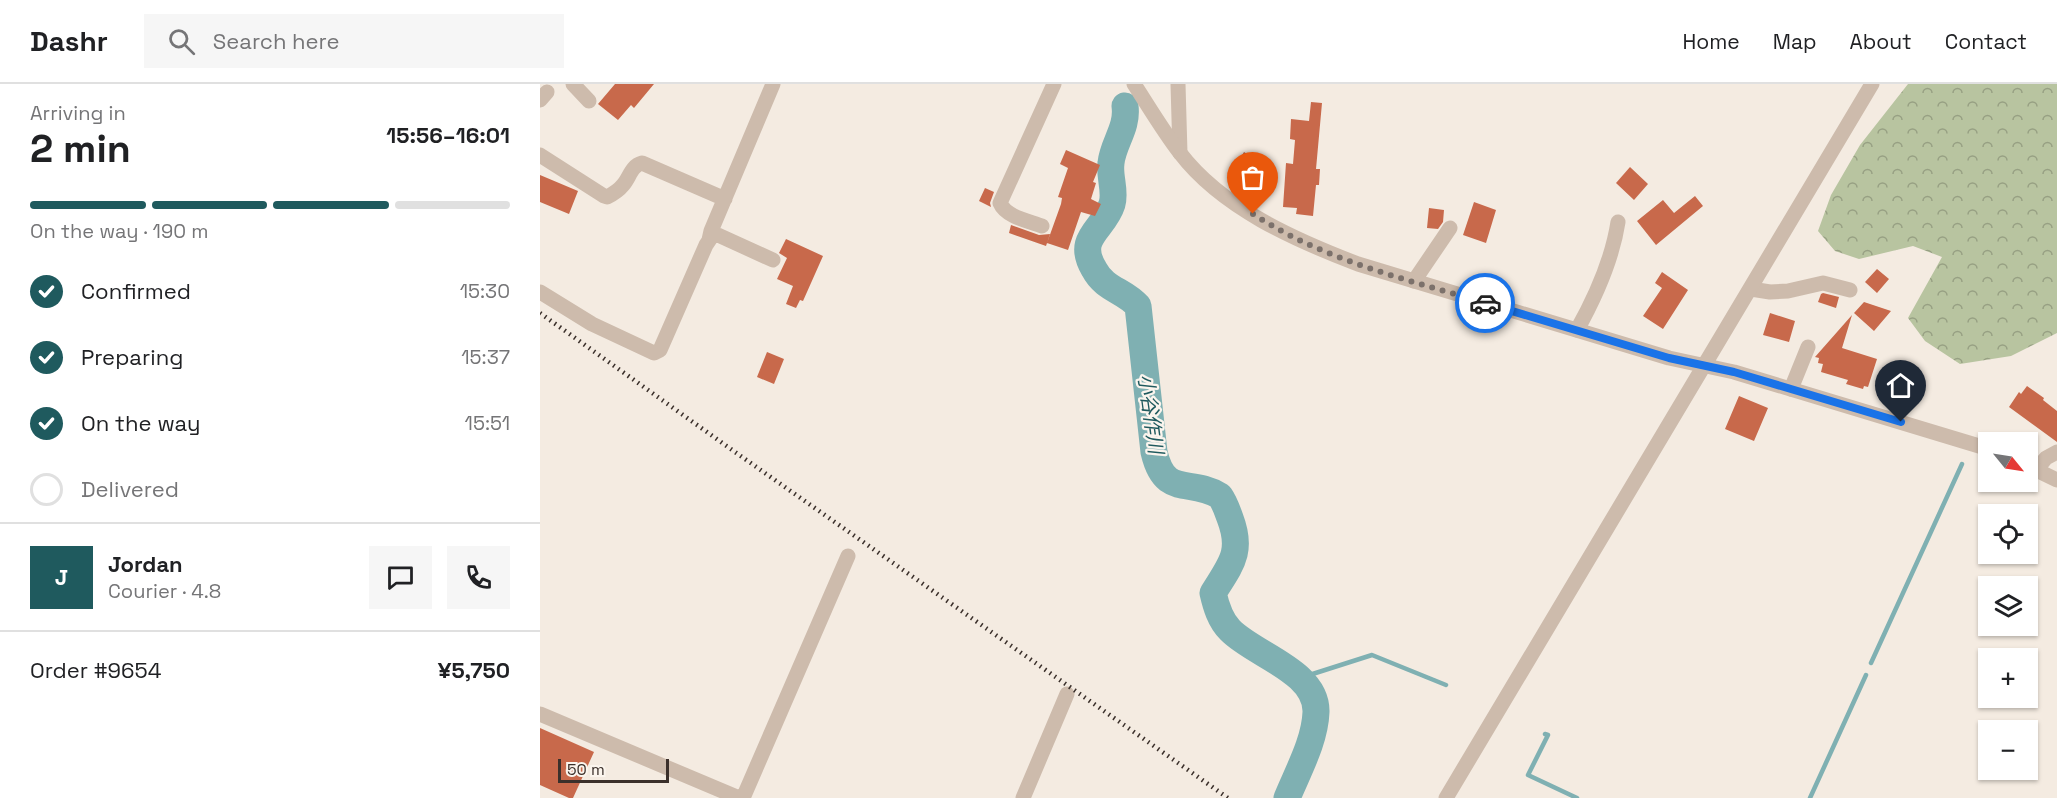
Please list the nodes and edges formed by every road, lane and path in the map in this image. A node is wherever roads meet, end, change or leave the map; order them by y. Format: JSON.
{"nodes":[{"id":1,"x":573,"y":84,"type":"edge"},
{"id":2,"x":773,"y":84,"type":"edge"},
{"id":3,"x":1054,"y":84,"type":"edge"},
{"id":4,"x":1134,"y":84,"type":"edge"},
{"id":5,"x":1178,"y":84,"type":"edge"},
{"id":6,"x":1872,"y":84,"type":"edge"},
{"id":7,"x":589,"y":100,"type":"dead end"},
{"id":8,"x":1180,"y":153,"type":"junction"},
{"id":9,"x":540,"y":155,"type":"edge"},
{"id":10,"x":725,"y":199,"type":"junction"},
{"id":11,"x":1618,"y":222,"type":"dead end"},
{"id":12,"x":1042,"y":226,"type":"dead end"},
{"id":13,"x":1450,"y":228,"type":"dead end"},
{"id":14,"x":709,"y":240,"type":"junction"},
{"id":15,"x":773,"y":260,"type":"dead end"},
{"id":16,"x":1414,"y":281,"type":"junction"},
{"id":17,"x":1751,"y":289,"type":"junction"},
{"id":18,"x":1850,"y":290,"type":"dead end"},
{"id":19,"x":540,"y":292,"type":"edge"},
{"id":20,"x":1577,"y":330,"type":"junction"},
{"id":21,"x":1808,"y":347,"type":"dead end"},
{"id":22,"x":1705,"y":365,"type":"junction"},
{"id":23,"x":1791,"y":389,"type":"junction"},
{"id":24,"x":1978,"y":446,"type":"edge"},
{"id":25,"x":2057,"y":452,"type":"edge"},
{"id":26,"x":2038,"y":464,"type":"edge"},
{"id":27,"x":2038,"y":471,"type":"edge"},
{"id":28,"x":2057,"y":480,"type":"edge"},
{"id":29,"x":848,"y":556,"type":"dead end"},
{"id":30,"x":1067,"y":694,"type":"dead end"},
{"id":31,"x":540,"y":714,"type":"edge"},
{"id":32,"x":741,"y":798,"type":"edge"},
{"id":33,"x":1023,"y":798,"type":"edge"},
{"id":34,"x":1446,"y":798,"type":"edge"}],
"edges":[{"from":1,"to":7,"type":"street"},
{"from":2,"to":10,"type":"street"},
{"from":3,"to":12,"type":"street"},
{"from":4,"to":8,"type":"street"},
{"from":5,"to":8,"type":"street"},
{"from":6,"to":17,"type":"street"},
{"from":8,"to":16,"type":"street"},
{"from":9,"to":10,"type":"street"},
{"from":10,"to":14,"type":"street"},
{"from":11,"to":20,"type":"street"},
{"from":13,"to":16,"type":"street"},
{"from":14,"to":15,"type":"street"},
{"from":14,"to":19,"type":"street"},
{"from":16,"to":20,"type":"street"},
{"from":17,"to":18,"type":"street"},
{"from":17,"to":22,"type":"street"},
{"from":20,"to":22,"type":"street"},
{"from":21,"to":23,"type":"street"},
{"from":22,"to":23,"type":"street"},
{"from":22,"to":34,"type":"street"},
{"from":23,"to":24,"type":"street"},
{"from":25,"to":26,"type":"street"},
{"from":27,"to":28,"type":"street"},
{"from":29,"to":32,"type":"street"},
{"from":30,"to":33,"type":"street"},
{"from":31,"to":32,"type":"street"}]}
